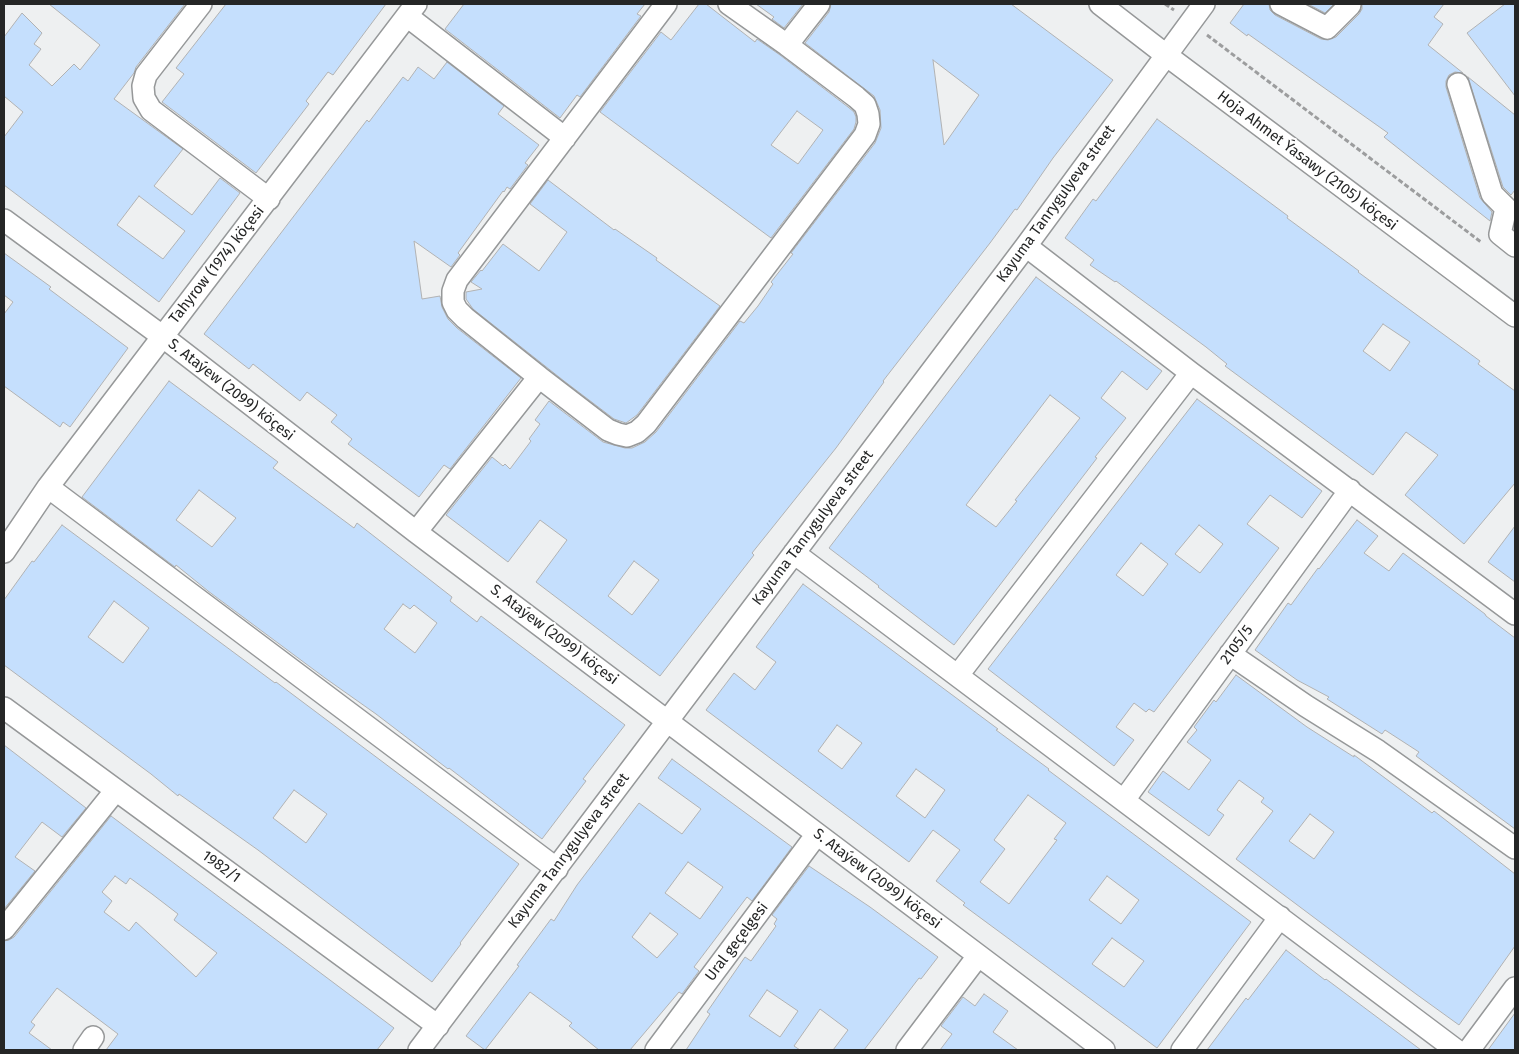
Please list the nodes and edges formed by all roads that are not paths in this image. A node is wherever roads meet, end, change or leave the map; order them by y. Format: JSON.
{"nodes":[{"id":1,"x":201,"y":4,"type":"edge"},
{"id":2,"x":666,"y":4,"type":"edge"},
{"id":3,"x":729,"y":4,"type":"edge"},
{"id":4,"x":819,"y":4,"type":"edge"},
{"id":5,"x":1100,"y":4,"type":"edge"},
{"id":6,"x":1204,"y":4,"type":"edge"},
{"id":7,"x":1282,"y":4,"type":"edge"},
{"id":8,"x":1350,"y":5,"type":"dead end"},
{"id":9,"x":412,"y":10,"type":"edge"},
{"id":10,"x":787,"y":45,"type":"junction"},
{"id":11,"x":1166,"y":55,"type":"junction"},
{"id":12,"x":1458,"y":84,"type":"dead end"},
{"id":13,"x":565,"y":138,"type":"junction"},
{"id":14,"x":268,"y":199,"type":"junction"},
{"id":15,"x":4,"y":220,"type":"edge"},
{"id":16,"x":1026,"y":246,"type":"junction"},
{"id":17,"x":1515,"y":246,"type":"edge"},
{"id":18,"x":1514,"y":311,"type":"edge"},
{"id":19,"x":162,"y":336,"type":"junction"},
{"id":20,"x":1191,"y":373,"type":"junction"},
{"id":21,"x":539,"y":377,"type":"junction"},
{"id":22,"x":48,"y":487,"type":"junction"},
{"id":23,"x":1350,"y":490,"type":"junction"},
{"id":24,"x":416,"y":532,"type":"junction"},
{"id":25,"x":4,"y":552,"type":"edge"},
{"id":26,"x":794,"y":553,"type":"junction"},
{"id":27,"x":1515,"y":614,"type":"edge"},
{"id":28,"x":1230,"y":654,"type":"junction"},
{"id":29,"x":958,"y":674,"type":"junction"},
{"id":30,"x":4,"y":708,"type":"edge"},
{"id":31,"x":667,"y":720,"type":"junction"},
{"id":32,"x":116,"y":790,"type":"junction"},
{"id":33,"x":1124,"y":800,"type":"junction"},
{"id":34,"x":817,"y":834,"type":"junction"},
{"id":35,"x":1515,"y":848,"type":"edge"},
{"id":36,"x":557,"y":869,"type":"junction"},
{"id":37,"x":1280,"y":918,"type":"junction"},
{"id":38,"x":4,"y":929,"type":"edge"},
{"id":39,"x":978,"y":956,"type":"junction"},
{"id":40,"x":1515,"y":988,"type":"edge"},
{"id":41,"x":438,"y":1026,"type":"junction"},
{"id":42,"x":419,"y":1050,"type":"edge"},
{"id":43,"x":656,"y":1050,"type":"edge"},
{"id":44,"x":907,"y":1050,"type":"edge"},
{"id":45,"x":1104,"y":1050,"type":"edge"},
{"id":46,"x":1182,"y":1050,"type":"edge"},
{"id":47,"x":1456,"y":1050,"type":"edge"},
{"id":48,"x":1469,"y":1050,"type":"edge"}],
"edges":[{"from":1,"to":14,"type":"street"},
{"from":2,"to":13,"type":"street"},
{"from":3,"to":10,"type":"street"},
{"from":4,"to":10,"type":"street"},
{"from":5,"to":11,"type":"street","name":"Hoja Ahmet Ýasawy (2105) köçesi"},
{"from":6,"to":11,"type":"street","name":"Kayuma Tanrygulyeva street"},
{"from":7,"to":8,"type":"street"},
{"from":9,"to":13,"type":"street"},
{"from":9,"to":14,"type":"street","name":"Tahyrow (1974) köçesi"},
{"from":10,"to":21,"type":"street"},
{"from":11,"to":16,"type":"street","name":"Kayuma Tanrygulyeva street"},
{"from":11,"to":18,"type":"street","name":"Hoja Ahmet Ýasawy (2105) köçesi"},
{"from":12,"to":17,"type":"street"},
{"from":13,"to":21,"type":"street"},
{"from":14,"to":19,"type":"street","name":"Tahyrow (1974) köçesi"},
{"from":15,"to":19,"type":"street","name":"S. Ataýew (2099) köçesi"},
{"from":16,"to":20,"type":"street"},
{"from":16,"to":26,"type":"street","name":"Kayuma Tanrygulyeva street"},
{"from":19,"to":22,"type":"street","name":"Tahyrow (1974) köçesi"},
{"from":19,"to":24,"type":"street","name":"S. Ataýew (2099) köçesi"},
{"from":20,"to":23,"type":"street"},
{"from":20,"to":29,"type":"street"},
{"from":21,"to":24,"type":"street"},
{"from":22,"to":25,"type":"street","name":"Tahyrow (1974) köçesi"},
{"from":22,"to":36,"type":"street"},
{"from":23,"to":27,"type":"street"},
{"from":23,"to":28,"type":"street","name":"2105/5"},
{"from":24,"to":31,"type":"street","name":"S. Ataýew (2099) köçesi"},
{"from":26,"to":29,"type":"street"},
{"from":26,"to":31,"type":"street","name":"Kayuma Tanrygulyeva street"},
{"from":28,"to":33,"type":"street","name":"2105/5"},
{"from":28,"to":35,"type":"street"},
{"from":29,"to":33,"type":"street"},
{"from":30,"to":32,"type":"street","name":"1982/1"},
{"from":31,"to":34,"type":"street","name":"S. Ataýew (2099) köçesi"},
{"from":31,"to":36,"type":"street","name":"Kayuma Tanrygulyeva street"},
{"from":32,"to":38,"type":"street"},
{"from":32,"to":41,"type":"street","name":"1982/1"},
{"from":33,"to":37,"type":"street"},
{"from":34,"to":39,"type":"street","name":"S. Ataýew (2099) köçesi"},
{"from":34,"to":43,"type":"street","name":"Ural geçelgesi"},
{"from":36,"to":41,"type":"street","name":"Kayuma Tanrygulyeva street"},
{"from":37,"to":46,"type":"street"},
{"from":37,"to":47,"type":"street"},
{"from":39,"to":44,"type":"street"},
{"from":39,"to":45,"type":"street","name":"S. Ataýew (2099) köçesi"},
{"from":40,"to":48,"type":"street"},
{"from":41,"to":42,"type":"street","name":"Kayuma Tanrygulyeva street"}]}
